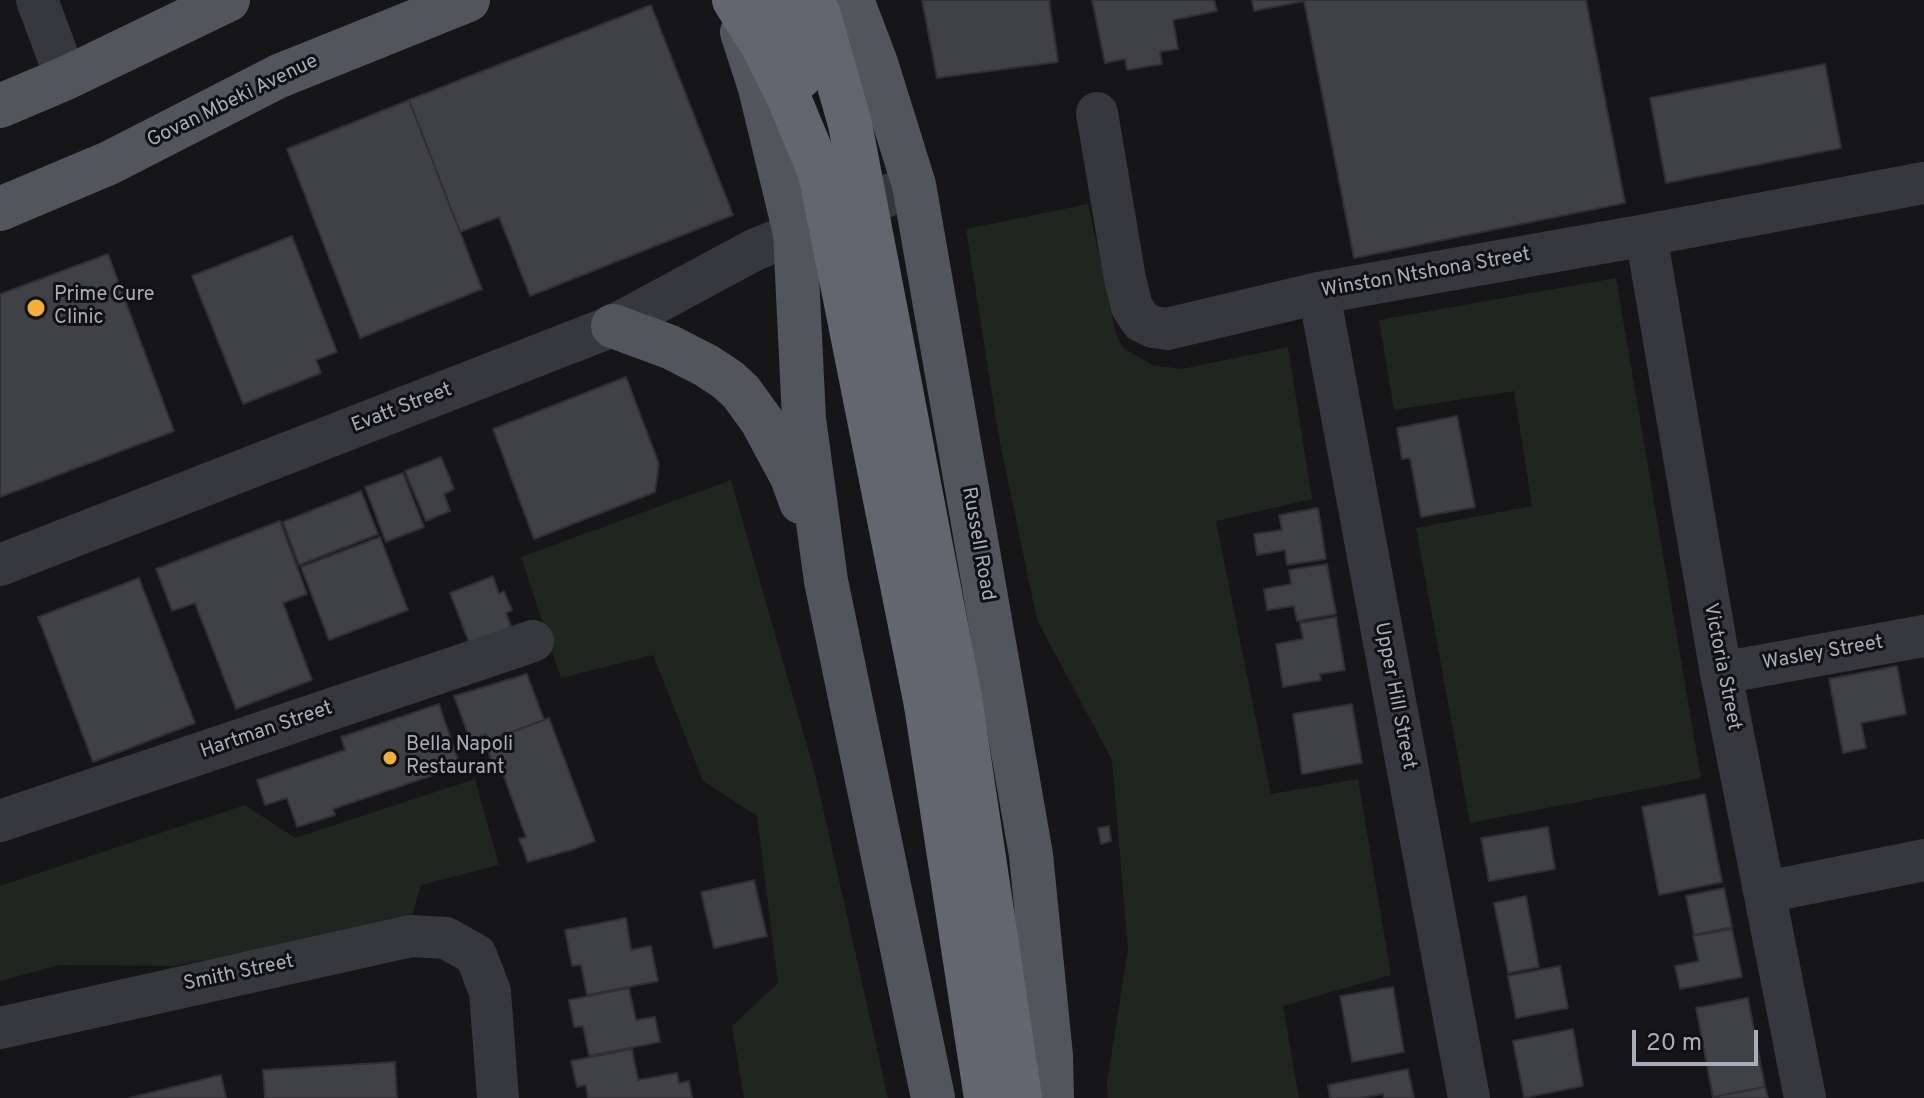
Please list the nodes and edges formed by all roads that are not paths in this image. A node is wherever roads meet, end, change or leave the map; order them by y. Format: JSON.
{"nodes":[{"id":1,"x":37,"y":0,"type":"edge"},
{"id":2,"x":228,"y":0,"type":"edge"},
{"id":3,"x":468,"y":0,"type":"edge"},
{"id":4,"x":730,"y":0,"type":"edge"},
{"id":5,"x":775,"y":0,"type":"edge"},
{"id":6,"x":812,"y":0,"type":"edge"},
{"id":7,"x":852,"y":0,"type":"edge"},
{"id":8,"x":66,"y":78,"type":"junction"},
{"id":9,"x":0,"y":106,"type":"edge"},
{"id":10,"x":1097,"y":113,"type":"dead end"},
{"id":11,"x":820,"y":173,"type":"junction"},
{"id":12,"x":1924,"y":183,"type":"edge"},
{"id":13,"x":914,"y":185,"type":"junction"},
{"id":14,"x":0,"y":209,"type":"edge"},
{"id":15,"x":795,"y":233,"type":"junction"},
{"id":16,"x":1646,"y":235,"type":"junction"},
{"id":17,"x":1319,"y":293,"type":"junction"},
{"id":18,"x":613,"y":326,"type":"junction"},
{"id":19,"x":0,"y":565,"type":"edge"},
{"id":20,"x":826,"y":581,"type":"junction"},
{"id":21,"x":1924,"y":636,"type":"edge"},
{"id":22,"x":533,"y":641,"type":"dead end"},
{"id":23,"x":1721,"y":673,"type":"junction"},
{"id":24,"x":943,"y":702,"type":"junction"},
{"id":25,"x":0,"y":821,"type":"edge"},
{"id":26,"x":1924,"y":860,"type":"edge"},
{"id":27,"x":1766,"y":892,"type":"junction"},
{"id":28,"x":0,"y":1028,"type":"edge"},
{"id":29,"x":498,"y":1098,"type":"edge"},
{"id":30,"x":933,"y":1098,"type":"edge"},
{"id":31,"x":986,"y":1098,"type":"edge"},
{"id":32,"x":1020,"y":1098,"type":"edge"},
{"id":33,"x":1052,"y":1098,"type":"edge"},
{"id":34,"x":1469,"y":1098,"type":"edge"},
{"id":35,"x":1805,"y":1098,"type":"edge"}],
"edges":[{"from":1,"to":8,"type":"street"},
{"from":2,"to":8,"type":"main road"},
{"from":3,"to":14,"type":"main road","name":"Govan Mbeki Avenue"},
{"from":4,"to":11,"type":"highway"},
{"from":4,"to":15,"type":"main road"},
{"from":5,"to":11,"type":"highway"},
{"from":6,"to":24,"type":"highway","bridge":true},
{"from":7,"to":13,"type":"main road","name":"Russell Road"},
{"from":8,"to":9,"type":"main road"},
{"from":10,"to":17,"type":"street","name":"Winston Ntshona Street"},
{"from":11,"to":24,"type":"highway","bridge":true},
{"from":12,"to":16,"type":"street","name":"Winston Ntshona Street"},
{"from":13,"to":15,"type":"street","name":"Evatt Street"},
{"from":13,"to":33,"type":"main road","name":"Russell Road"},
{"from":15,"to":18,"type":"street","name":"Evatt Street"},
{"from":15,"to":20,"type":"main road"},
{"from":16,"to":17,"type":"street","name":"Winston Ntshona Street"},
{"from":16,"to":23,"type":"street","name":"Victoria Street"},
{"from":17,"to":34,"type":"street","name":"Upper Hill Street"},
{"from":18,"to":19,"type":"street","name":"Evatt Street"},
{"from":18,"to":20,"type":"main road"},
{"from":20,"to":30,"type":"main road"},
{"from":21,"to":23,"type":"street","name":"Wasley Street"},
{"from":22,"to":25,"type":"street","name":"Hartman Street"},
{"from":23,"to":27,"type":"street","name":"Victoria Street"},
{"from":24,"to":31,"type":"highway"},
{"from":24,"to":32,"type":"highway"},
{"from":26,"to":27,"type":"street"},
{"from":27,"to":35,"type":"street","name":"Victoria Street"},
{"from":28,"to":29,"type":"street","name":"Smith Street"}]}
